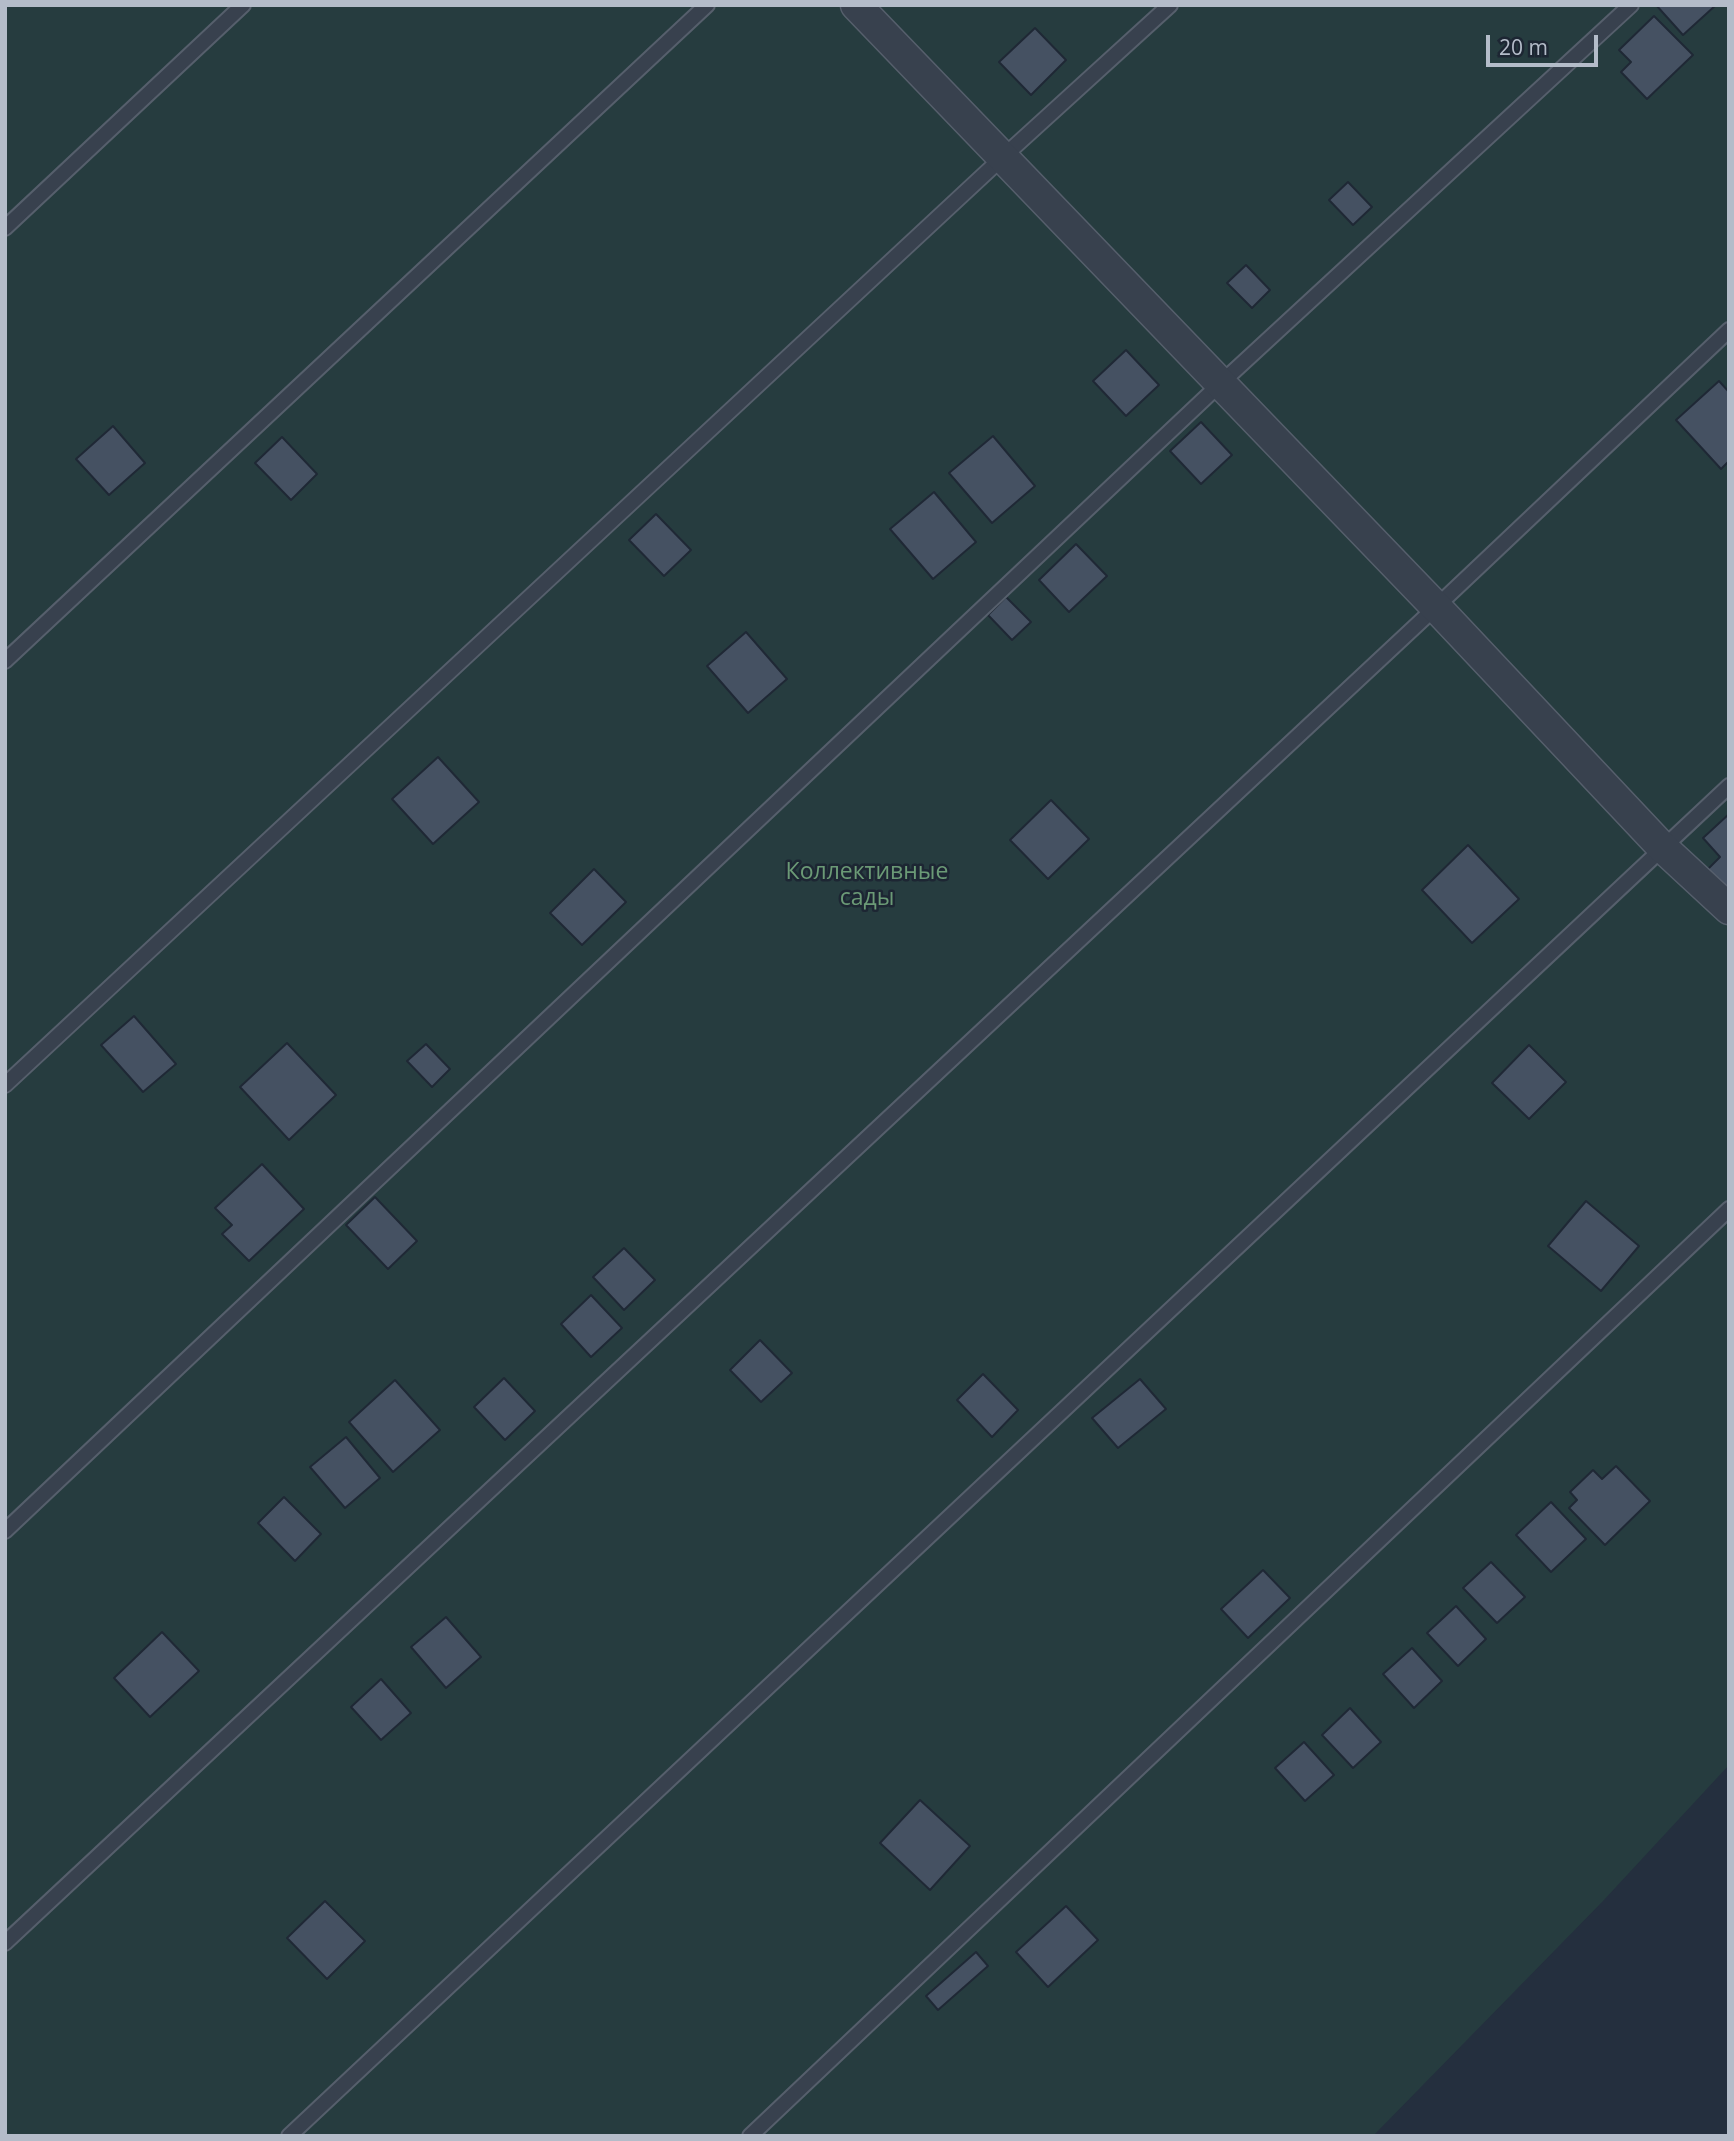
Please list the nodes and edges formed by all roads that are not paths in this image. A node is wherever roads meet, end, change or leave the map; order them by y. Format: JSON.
{"nodes":[{"id":1,"x":243,"y":5,"type":"edge"},
{"id":2,"x":706,"y":5,"type":"edge"},
{"id":3,"x":856,"y":5,"type":"edge"},
{"id":4,"x":1170,"y":5,"type":"edge"},
{"id":5,"x":1631,"y":5,"type":"edge"},
{"id":6,"x":1003,"y":158,"type":"junction"},
{"id":7,"x":5,"y":228,"type":"edge"},
{"id":8,"x":1729,"y":330,"type":"edge"},
{"id":9,"x":1220,"y":384,"type":"junction"},
{"id":10,"x":1436,"y":607,"type":"junction"},
{"id":11,"x":5,"y":661,"type":"edge"},
{"id":12,"x":1729,"y":786,"type":"edge"},
{"id":13,"x":1662,"y":847,"type":"junction"},
{"id":14,"x":1729,"y":909,"type":"edge"},
{"id":15,"x":5,"y":1085,"type":"edge"},
{"id":16,"x":1729,"y":1209,"type":"edge"},
{"id":17,"x":5,"y":1531,"type":"edge"},
{"id":18,"x":5,"y":1943,"type":"edge"},
{"id":19,"x":289,"y":2136,"type":"edge"},
{"id":20,"x":750,"y":2136,"type":"edge"}],
"edges":[{"from":1,"to":7,"type":"lane"},
{"from":2,"to":11,"type":"lane"},
{"from":3,"to":6,"type":"street"},
{"from":4,"to":6,"type":"lane"},
{"from":5,"to":9,"type":"lane"},
{"from":6,"to":9,"type":"street"},
{"from":6,"to":15,"type":"lane"},
{"from":8,"to":10,"type":"lane"},
{"from":9,"to":10,"type":"street"},
{"from":9,"to":17,"type":"lane"},
{"from":10,"to":13,"type":"street"},
{"from":10,"to":18,"type":"lane"},
{"from":12,"to":13,"type":"lane"},
{"from":13,"to":14,"type":"street"},
{"from":13,"to":19,"type":"lane"},
{"from":16,"to":20,"type":"lane"}]}
